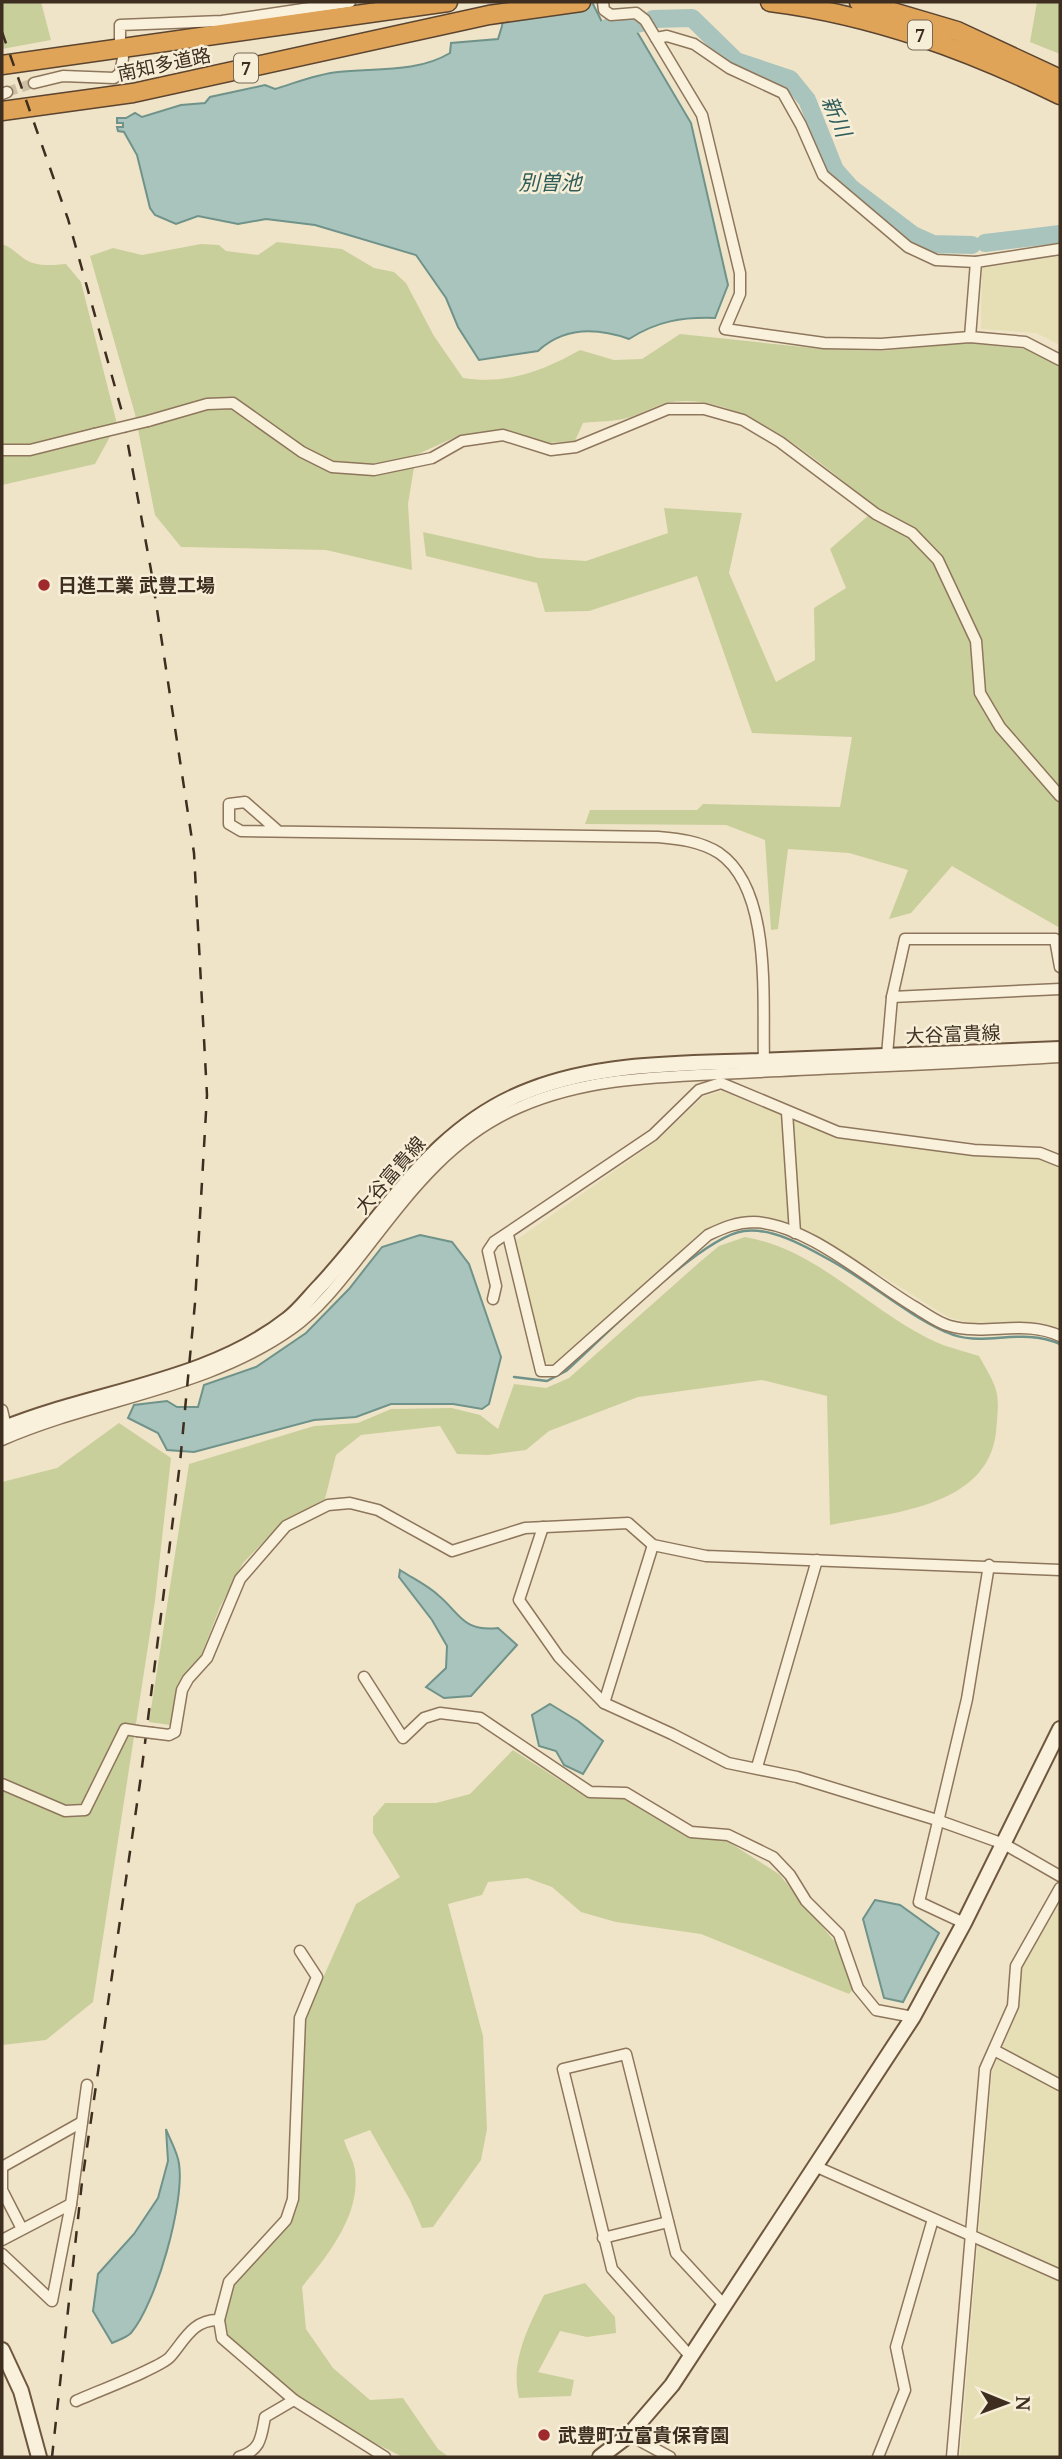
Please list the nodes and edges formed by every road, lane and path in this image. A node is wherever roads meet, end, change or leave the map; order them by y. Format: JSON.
{"nodes":[{"id":1,"x":350,"y":2,"type":"edge"},
{"id":2,"x":448,"y":2,"type":"edge"},
{"id":3,"x":581,"y":2,"type":"edge"},
{"id":4,"x":603,"y":2,"type":"edge"},
{"id":5,"x":771,"y":2,"type":"edge"},
{"id":6,"x":859,"y":2,"type":"edge"},
{"id":7,"x":656,"y":38,"type":"junction"},
{"id":8,"x":120,"y":40,"type":"dead end"},
{"id":9,"x":123,"y":58,"type":"dead end"},
{"id":10,"x":2,"y":65,"type":"edge"},
{"id":11,"x":1060,"y":79,"type":"edge"},
{"id":12,"x":34,"y":83,"type":"tunnel mouth"},
{"id":13,"x":1060,"y":95,"type":"edge"},
{"id":14,"x":2,"y":111,"type":"edge"},
{"id":15,"x":1060,"y":249,"type":"edge"},
{"id":16,"x":976,"y":262,"type":"junction"},
{"id":17,"x":970,"y":337,"type":"junction"},
{"id":18,"x":1060,"y":360,"type":"edge"},
{"id":19,"x":2,"y":450,"type":"edge"},
{"id":20,"x":1060,"y":796,"type":"edge"},
{"id":21,"x":278,"y":831,"type":"junction"},
{"id":22,"x":1060,"y":967,"type":"edge"},
{"id":23,"x":1060,"y":989,"type":"edge"},
{"id":24,"x":892,"y":997,"type":"junction"},
{"id":25,"x":1060,"y":1049,"type":"edge"},
{"id":26,"x":887,"y":1055,"type":"junction"},
{"id":27,"x":1060,"y":1058,"type":"edge"},
{"id":28,"x":764,"y":1061,"type":"junction"},
{"id":29,"x":787,"y":1112,"type":"junction"},
{"id":30,"x":1060,"y":1161,"type":"edge"},
{"id":31,"x":795,"y":1233,"type":"junction"},
{"id":32,"x":508,"y":1235,"type":"junction"},
{"id":33,"x":494,"y":1299,"type":"dead end"},
{"id":34,"x":1060,"y":1336,"type":"edge"},
{"id":35,"x":2,"y":1410,"type":"edge"},
{"id":36,"x":3,"y":1432,"type":"edge"},
{"id":37,"x":543,"y":1527,"type":"junction"},
{"id":38,"x":653,"y":1545,"type":"junction"},
{"id":39,"x":817,"y":1560,"type":"junction"},
{"id":40,"x":989,"y":1565,"type":"junction"},
{"id":41,"x":1060,"y":1570,"type":"edge"},
{"id":42,"x":364,"y":1677,"type":"dead end"},
{"id":43,"x":604,"y":1703,"type":"junction"},
{"id":44,"x":1060,"y":1729,"type":"edge"},
{"id":45,"x":757,"y":1767,"type":"junction"},
{"id":46,"x":2,"y":1784,"type":"edge"},
{"id":47,"x":937,"y":1820,"type":"junction"},
{"id":48,"x":1004,"y":1844,"type":"junction"},
{"id":49,"x":1060,"y":1876,"type":"edge"},
{"id":50,"x":1060,"y":1888,"type":"edge"},
{"id":51,"x":964,"y":1923,"type":"junction"},
{"id":52,"x":300,"y":1951,"type":"dead end"},
{"id":53,"x":913,"y":2017,"type":"junction"},
{"id":54,"x":994,"y":2050,"type":"junction"},
{"id":55,"x":87,"y":2085,"type":"dead end"},
{"id":56,"x":1060,"y":2085,"type":"edge"},
{"id":57,"x":82,"y":2122,"type":"junction"},
{"id":58,"x":2,"y":2167,"type":"edge"},
{"id":59,"x":817,"y":2167,"type":"junction"},
{"id":60,"x":71,"y":2204,"type":"junction"},
{"id":61,"x":933,"y":2219,"type":"junction"},
{"id":62,"x":668,"y":2222,"type":"junction"},
{"id":63,"x":22,"y":2229,"type":"junction"},
{"id":64,"x":973,"y":2236,"type":"junction"},
{"id":65,"x":603,"y":2238,"type":"junction"},
{"id":66,"x":2,"y":2240,"type":"edge"},
{"id":67,"x":2,"y":2254,"type":"edge"},
{"id":68,"x":1060,"y":2274,"type":"edge"},
{"id":69,"x":725,"y":2306,"type":"junction"},
{"id":70,"x":219,"y":2320,"type":"junction"},
{"id":71,"x":2,"y":2350,"type":"edge"},
{"id":72,"x":691,"y":2357,"type":"junction"},
{"id":73,"x":294,"y":2400,"type":"junction"},
{"id":74,"x":76,"y":2402,"type":"dead end"},
{"id":75,"x":629,"y":2435,"type":"junction"},
{"id":76,"x":39,"y":2457,"type":"edge"},
{"id":77,"x":239,"y":2457,"type":"edge"},
{"id":78,"x":385,"y":2457,"type":"edge"},
{"id":79,"x":600,"y":2457,"type":"edge"},
{"id":80,"x":670,"y":2457,"type":"edge"},
{"id":81,"x":878,"y":2457,"type":"edge"},
{"id":82,"x":952,"y":2457,"type":"edge"}],
"edges":[{"from":1,"to":8,"type":"street"},
{"from":2,"to":10,"type":"highway","name":"南知多道路","number":"7"},
{"from":3,"to":14,"type":"highway","name":"南知多道路","number":"7"},
{"from":4,"to":7,"type":"street"},
{"from":5,"to":13,"type":"highway","number":"7"},
{"from":6,"to":11,"type":"highway","number":"7"},
{"from":7,"to":16,"type":"street"},
{"from":7,"to":17,"type":"street"},
{"from":9,"to":12,"type":"street"},
{"from":15,"to":16,"type":"street"},
{"from":16,"to":17,"type":"street"},
{"from":17,"to":18,"type":"street"},
{"from":19,"to":20,"type":"street","bridge":true},
{"from":21,"to":21,"type":"street"},
{"from":21,"to":28,"type":"street"},
{"from":22,"to":24,"type":"street"},
{"from":23,"to":24,"type":"street"},
{"from":24,"to":26,"type":"street"},
{"from":25,"to":26,"type":"main road","name":"大谷富貴線"},
{"from":26,"to":28,"type":"main road","name":"大谷富貴線"},
{"from":27,"to":36,"type":"street"},
{"from":28,"to":36,"type":"main road","name":"大谷富貴線"},
{"from":29,"to":30,"type":"street"},
{"from":29,"to":31,"type":"street"},
{"from":29,"to":32,"type":"street"},
{"from":31,"to":32,"type":"street"},
{"from":31,"to":34,"type":"street"},
{"from":32,"to":33,"type":"street"},
{"from":35,"to":36,"type":"street"},
{"from":37,"to":38,"type":"street"},
{"from":37,"to":43,"type":"street"},
{"from":37,"to":46,"type":"street","bridge":true},
{"from":38,"to":39,"type":"street"},
{"from":38,"to":43,"type":"street"},
{"from":39,"to":40,"type":"street"},
{"from":39,"to":45,"type":"street"},
{"from":40,"to":41,"type":"street"},
{"from":40,"to":47,"type":"street"},
{"from":42,"to":53,"type":"street"},
{"from":43,"to":45,"type":"street"},
{"from":44,"to":48,"type":"main road"},
{"from":45,"to":47,"type":"street"},
{"from":47,"to":48,"type":"street"},
{"from":47,"to":51,"type":"street"},
{"from":48,"to":49,"type":"street"},
{"from":48,"to":51,"type":"main road"},
{"from":50,"to":54,"type":"street"},
{"from":51,"to":53,"type":"main road"},
{"from":52,"to":70,"type":"street"},
{"from":53,"to":59,"type":"main road"},
{"from":54,"to":56,"type":"street"},
{"from":54,"to":64,"type":"street"},
{"from":55,"to":57,"type":"street"},
{"from":57,"to":58,"type":"street"},
{"from":57,"to":60,"type":"street"},
{"from":58,"to":63,"type":"street"},
{"from":59,"to":61,"type":"street"},
{"from":59,"to":69,"type":"main road"},
{"from":60,"to":63,"type":"street"},
{"from":60,"to":67,"type":"street"},
{"from":61,"to":64,"type":"street"},
{"from":61,"to":81,"type":"street"},
{"from":62,"to":65,"type":"street"},
{"from":62,"to":65,"type":"street"},
{"from":62,"to":69,"type":"street"},
{"from":63,"to":66,"type":"street"},
{"from":64,"to":68,"type":"street"},
{"from":64,"to":82,"type":"street"},
{"from":65,"to":72,"type":"street"},
{"from":69,"to":72,"type":"main road"},
{"from":70,"to":73,"type":"street"},
{"from":70,"to":74,"type":"street"},
{"from":71,"to":76,"type":"main road"},
{"from":72,"to":75,"type":"main road"},
{"from":73,"to":77,"type":"street"},
{"from":73,"to":78,"type":"street"},
{"from":75,"to":79,"type":"main road"},
{"from":75,"to":80,"type":"street"}]}
